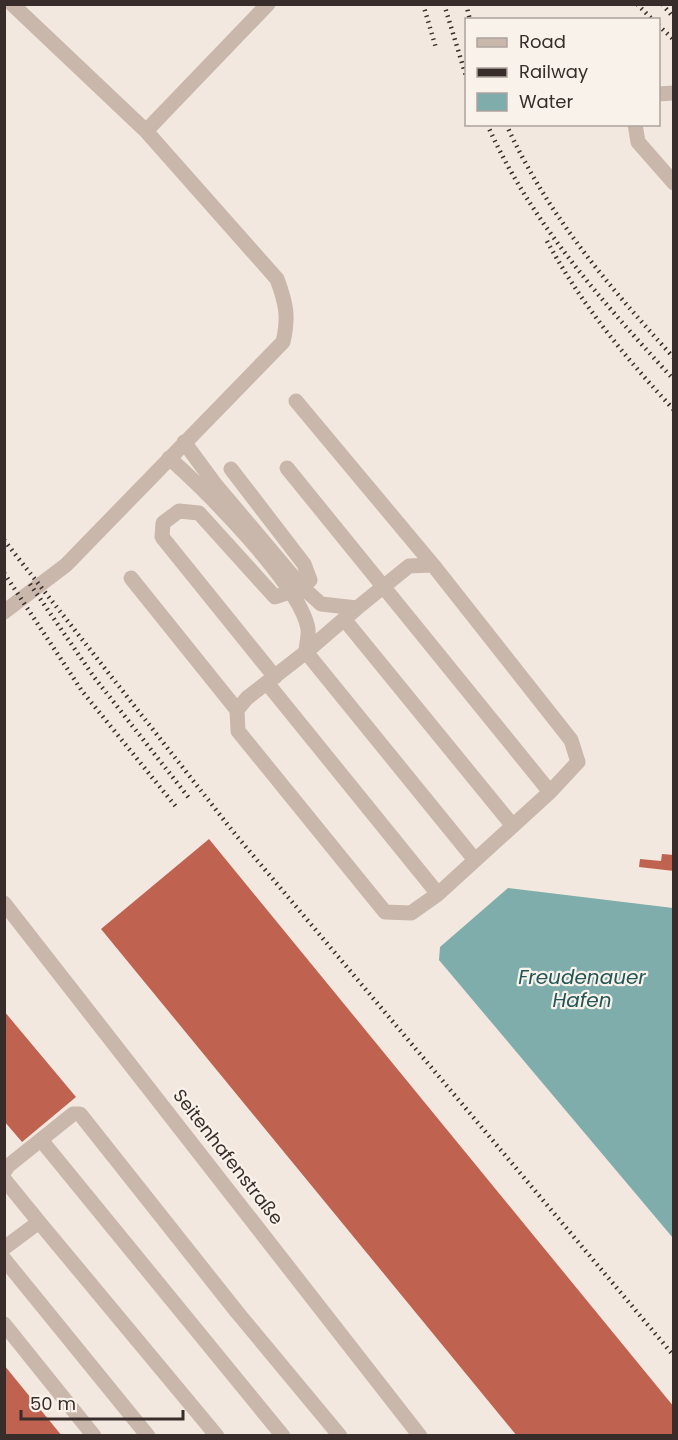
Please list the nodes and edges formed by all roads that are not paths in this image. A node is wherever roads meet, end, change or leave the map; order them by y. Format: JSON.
{"nodes":[{"id":1,"x":12,"y":4,"type":"edge"},
{"id":2,"x":268,"y":4,"type":"edge"},
{"id":3,"x":635,"y":126,"type":"edge"},
{"id":4,"x":146,"y":131,"type":"junction"},
{"id":5,"x":674,"y":183,"type":"edge"},
{"id":6,"x":296,"y":401,"type":"dead end"},
{"id":7,"x":184,"y":442,"type":"junction"},
{"id":8,"x":169,"y":458,"type":"junction"},
{"id":9,"x":287,"y":468,"type":"dead end"},
{"id":10,"x":231,"y":469,"type":"dead end"},
{"id":11,"x":433,"y":565,"type":"junction"},
{"id":12,"x":131,"y":578,"type":"dead end"},
{"id":13,"x":384,"y":588,"type":"junction"},
{"id":14,"x":296,"y":590,"type":"junction"},
{"id":15,"x":357,"y":608,"type":"junction"},
{"id":16,"x":4,"y":612,"type":"edge"},
{"id":17,"x":344,"y":619,"type":"junction"},
{"id":18,"x":306,"y":652,"type":"junction"},
{"id":19,"x":271,"y":680,"type":"junction"},
{"id":20,"x":237,"y":710,"type":"junction"},
{"id":21,"x":550,"y":792,"type":"junction"},
{"id":22,"x":513,"y":826,"type":"junction"},
{"id":23,"x":475,"y":860,"type":"junction"},
{"id":24,"x":438,"y":894,"type":"junction"},
{"id":25,"x":4,"y":903,"type":"edge"},
{"id":26,"x":41,"y":1140,"type":"junction"},
{"id":27,"x":4,"y":1172,"type":"edge"},
{"id":28,"x":4,"y":1179,"type":"edge"},
{"id":29,"x":39,"y":1222,"type":"junction"},
{"id":30,"x":4,"y":1248,"type":"edge"},
{"id":31,"x":4,"y":1259,"type":"edge"},
{"id":32,"x":4,"y":1324,"type":"edge"},
{"id":33,"x":94,"y":1436,"type":"edge"},
{"id":34,"x":148,"y":1436,"type":"edge"},
{"id":35,"x":217,"y":1436,"type":"edge"},
{"id":36,"x":283,"y":1436,"type":"edge"},
{"id":37,"x":340,"y":1436,"type":"edge"},
{"id":38,"x":420,"y":1436,"type":"edge"}],
"edges":[{"from":1,"to":4,"type":"lane"},
{"from":2,"to":4,"type":"lane"},
{"from":3,"to":5,"type":"lane"},
{"from":4,"to":7,"type":"lane"},
{"from":6,"to":11,"type":"lane"},
{"from":7,"to":8,"type":"lane"},
{"from":7,"to":14,"type":"lane"},
{"from":8,"to":14,"type":"lane"},
{"from":8,"to":16,"type":"lane"},
{"from":9,"to":13,"type":"lane"},
{"from":10,"to":14,"type":"lane"},
{"from":11,"to":13,"type":"lane"},
{"from":11,"to":21,"type":"lane"},
{"from":12,"to":20,"type":"lane"},
{"from":13,"to":15,"type":"lane"},
{"from":13,"to":21,"type":"lane"},
{"from":14,"to":15,"type":"lane"},
{"from":14,"to":18,"type":"lane"},
{"from":14,"to":19,"type":"lane"},
{"from":15,"to":17,"type":"lane"},
{"from":17,"to":18,"type":"lane"},
{"from":17,"to":22,"type":"lane"},
{"from":18,"to":19,"type":"lane"},
{"from":18,"to":23,"type":"lane"},
{"from":19,"to":20,"type":"lane"},
{"from":19,"to":24,"type":"lane"},
{"from":20,"to":24,"type":"lane"},
{"from":21,"to":22,"type":"lane"},
{"from":22,"to":23,"type":"lane"},
{"from":23,"to":24,"type":"lane"},
{"from":25,"to":38,"type":"lane","name":"Seitenhafenstraße"},
{"from":26,"to":27,"type":"lane"},
{"from":26,"to":36,"type":"lane"},
{"from":26,"to":37,"type":"lane"},
{"from":28,"to":29,"type":"lane"},
{"from":29,"to":30,"type":"lane"},
{"from":29,"to":35,"type":"lane"},
{"from":31,"to":34,"type":"lane"},
{"from":32,"to":33,"type":"lane"}]}
